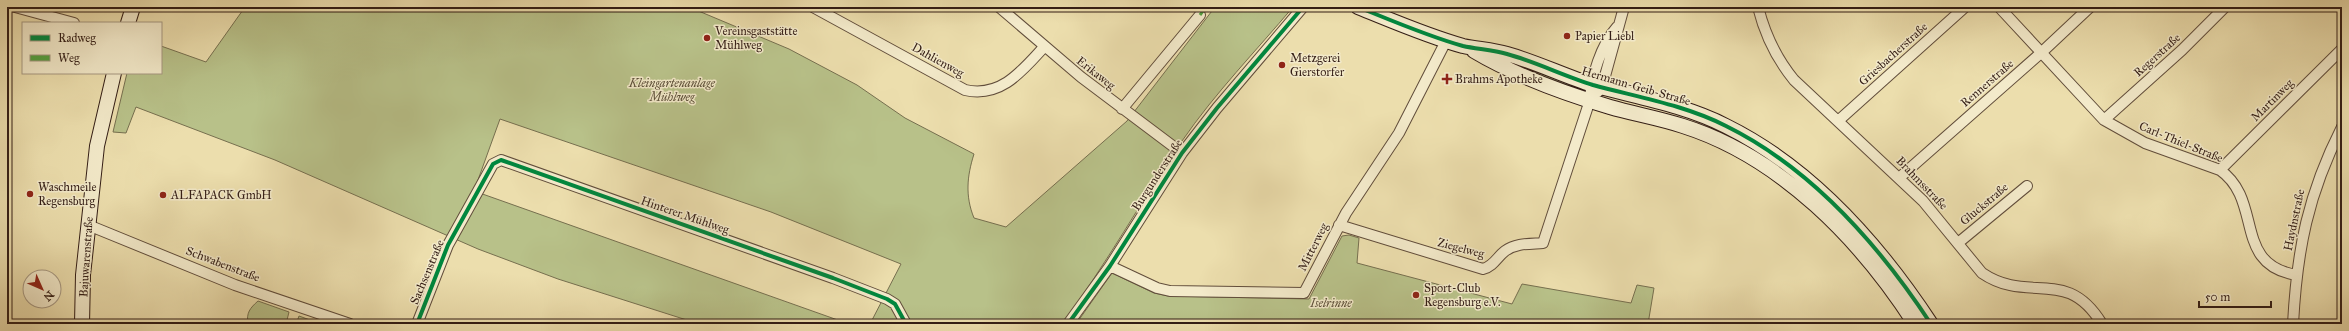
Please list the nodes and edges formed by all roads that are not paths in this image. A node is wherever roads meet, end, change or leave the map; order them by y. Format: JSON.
{"nodes":[{"id":1,"x":15,"y":7,"type":"edge"},
{"id":2,"x":134,"y":7,"type":"edge"},
{"id":3,"x":813,"y":7,"type":"edge"},
{"id":4,"x":999,"y":7,"type":"edge"},
{"id":5,"x":1303,"y":7,"type":"edge"},
{"id":6,"x":1358,"y":7,"type":"edge"},
{"id":7,"x":1624,"y":7,"type":"edge"},
{"id":8,"x":1758,"y":7,"type":"edge"},
{"id":9,"x":1964,"y":7,"type":"edge"},
{"id":10,"x":1999,"y":7,"type":"edge"},
{"id":11,"x":2090,"y":7,"type":"edge"},
{"id":12,"x":2225,"y":7,"type":"edge"},
{"id":13,"x":1200,"y":15,"type":"dead end"},
{"id":14,"x":70,"y":22,"type":"edge"},
{"id":15,"x":128,"y":22,"type":"edge"},
{"id":16,"x":1446,"y":40,"type":"junction"},
{"id":17,"x":1465,"y":46,"type":"junction"},
{"id":18,"x":1044,"y":47,"type":"junction"},
{"id":19,"x":2342,"y":49,"type":"edge"},
{"id":20,"x":2042,"y":52,"type":"junction"},
{"id":21,"x":114,"y":74,"type":"edge"},
{"id":22,"x":1596,"y":86,"type":"junction"},
{"id":23,"x":1590,"y":100,"type":"junction"},
{"id":24,"x":1122,"y":109,"type":"junction"},
{"id":25,"x":2104,"y":120,"type":"junction"},
{"id":26,"x":1838,"y":121,"type":"junction"},
{"id":27,"x":2342,"y":127,"type":"edge"},
{"id":28,"x":1182,"y":153,"type":"junction"},
{"id":29,"x":2220,"y":170,"type":"junction"},
{"id":30,"x":1899,"y":178,"type":"junction"},
{"id":31,"x":2027,"y":186,"type":"dead end"},
{"id":32,"x":468,"y":208,"type":"joint"},
{"id":33,"x":88,"y":225,"type":"junction"},
{"id":34,"x":1339,"y":225,"type":"junction"},
{"id":35,"x":1958,"y":243,"type":"junction"},
{"id":36,"x":1110,"y":266,"type":"junction"},
{"id":37,"x":2297,"y":275,"type":"junction"},
{"id":38,"x":82,"y":324,"type":"edge"},
{"id":39,"x":350,"y":324,"type":"edge"},
{"id":40,"x":417,"y":324,"type":"edge"},
{"id":41,"x":906,"y":324,"type":"edge"},
{"id":42,"x":1068,"y":324,"type":"edge"},
{"id":43,"x":1916,"y":324,"type":"edge"},
{"id":44,"x":1931,"y":324,"type":"edge"},
{"id":45,"x":2102,"y":324,"type":"edge"},
{"id":46,"x":2293,"y":324,"type":"edge"}],
"edges":[{"from":1,"to":14,"type":"street"},
{"from":2,"to":15,"type":"street"},
{"from":3,"to":18,"type":"street","name":"Dahlienweg"},
{"from":4,"to":18,"type":"street","name":"Erikaweg"},
{"from":5,"to":28,"type":"street","name":"Burgunderstraße"},
{"from":6,"to":16,"type":"street","name":"Hermann-Geib-Straße"},
{"from":7,"to":22,"type":"street"},
{"from":8,"to":26,"type":"street","name":"Brahmsstraße"},
{"from":9,"to":26,"type":"street","name":"Griesbacherstraße"},
{"from":10,"to":20,"type":"street","name":"Carl-Thiel-Straße"},
{"from":11,"to":20,"type":"street","name":"Rennerstraße"},
{"from":12,"to":25,"type":"street","name":"Regerstraße"},
{"from":13,"to":24,"type":"street"},
{"from":16,"to":17,"type":"street","name":"Hermann-Geib-Straße"},
{"from":16,"to":34,"type":"street","name":"Mitterweg"},
{"from":17,"to":22,"type":"street","name":"Hermann-Geib-Straße"},
{"from":17,"to":23,"type":"street","name":"Hermann-Geib-Straße"},
{"from":18,"to":24,"type":"street","name":"Erikaweg"},
{"from":19,"to":29,"type":"street","name":"Martinweg"},
{"from":20,"to":25,"type":"street","name":"Carl-Thiel-Straße"},
{"from":20,"to":30,"type":"street","name":"Rennerstraße"},
{"from":21,"to":33,"type":"street","name":"Bajuwarenstraße"},
{"from":22,"to":23,"type":"street","name":"Hermann-Geib-Straße"},
{"from":22,"to":44,"type":"street","name":"Hermann-Geib-Straße"},
{"from":23,"to":34,"type":"street","name":"Ziegelweg"},
{"from":23,"to":43,"type":"street","name":"Hermann-Geib-Straße"},
{"from":24,"to":28,"type":"street","name":"Erikaweg"},
{"from":25,"to":29,"type":"street","name":"Carl-Thiel-Straße"},
{"from":26,"to":30,"type":"street","name":"Brahmsstraße"},
{"from":27,"to":37,"type":"street","name":"Haydnstraße"},
{"from":28,"to":36,"type":"street","name":"Burgunderstraße"},
{"from":29,"to":37,"type":"street","name":"Carl-Thiel-Straße"},
{"from":30,"to":35,"type":"street","name":"Brahmsstraße"},
{"from":31,"to":35,"type":"street","name":"Gluckstraße"},
{"from":32,"to":40,"type":"street","name":"Sachsenstraße"},
{"from":32,"to":41,"type":"street","name":"Hinterer Mühlweg"},
{"from":33,"to":38,"type":"street","name":"Bajuwarenstraße"},
{"from":33,"to":39,"type":"street","name":"Schwabenstraße"},
{"from":34,"to":36,"type":"street","name":"Mitterweg"},
{"from":35,"to":45,"type":"street","name":"Brahmsstraße"},
{"from":36,"to":42,"type":"street","name":"Burgunderstraße"},
{"from":37,"to":46,"type":"street","name":"Haydnstraße"}]}
